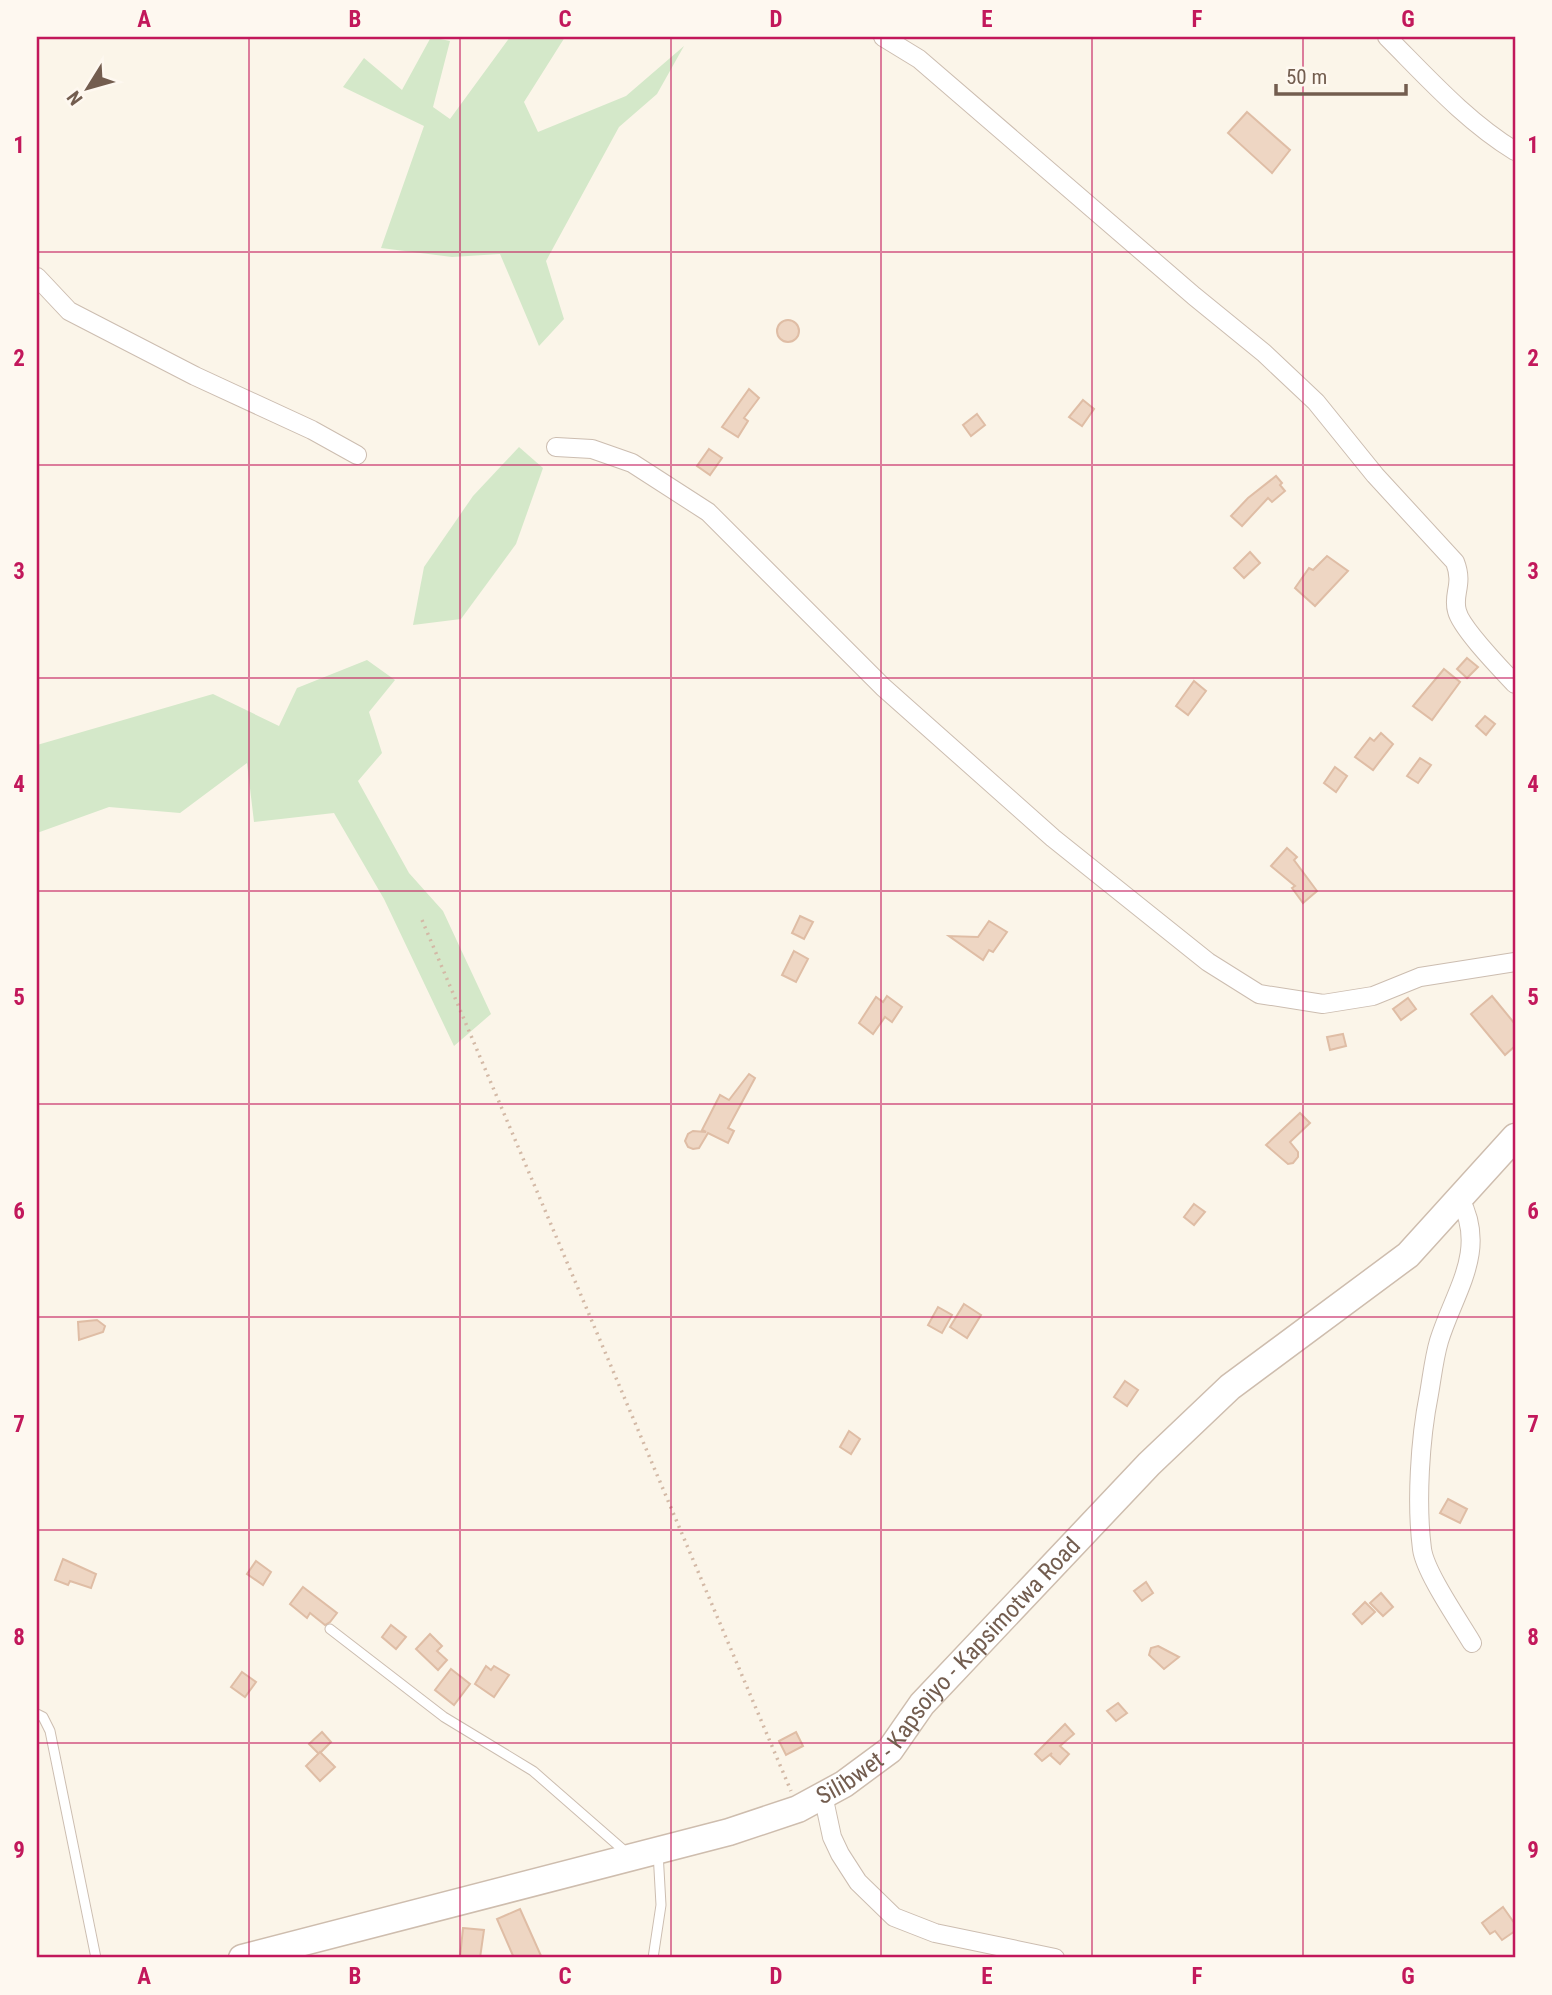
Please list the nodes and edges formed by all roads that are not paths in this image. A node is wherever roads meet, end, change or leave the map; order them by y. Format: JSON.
{"nodes":[{"id":1,"x":883,"y":37,"type":"edge"},
{"id":2,"x":1387,"y":37,"type":"edge"},
{"id":3,"x":1515,"y":151,"type":"edge"},
{"id":4,"x":37,"y":277,"type":"edge"},
{"id":5,"x":556,"y":447,"type":"dead end"},
{"id":6,"x":356,"y":455,"type":"dead end"},
{"id":7,"x":1515,"y":684,"type":"edge"},
{"id":8,"x":1515,"y":962,"type":"edge"},
{"id":9,"x":1515,"y":1137,"type":"edge"},
{"id":10,"x":1460,"y":1199,"type":"junction"},
{"id":11,"x":330,"y":1629,"type":"dead end"},
{"id":12,"x":1472,"y":1643,"type":"dead end"},
{"id":13,"x":37,"y":1714,"type":"edge"},
{"id":14,"x":823,"y":1795,"type":"junction"},
{"id":15,"x":657,"y":1850,"type":"junction"},
{"id":16,"x":632,"y":1857,"type":"junction"},
{"id":17,"x":96,"y":1958,"type":"edge"},
{"id":18,"x":242,"y":1958,"type":"edge"},
{"id":19,"x":653,"y":1958,"type":"edge"},
{"id":20,"x":1055,"y":1958,"type":"edge"}],
"edges":[{"from":1,"to":7,"type":"street"},
{"from":2,"to":3,"type":"street"},
{"from":4,"to":6,"type":"street"},
{"from":5,"to":8,"type":"street"},
{"from":9,"to":10,"type":"street","name":"Silibwet - Kapsoiyo - Kapsimotwa Road"},
{"from":10,"to":12,"type":"street"},
{"from":10,"to":14,"type":"street","name":"Silibwet - Kapsoiyo - Kapsimotwa Road"},
{"from":11,"to":16,"type":"lane"},
{"from":13,"to":17,"type":"lane"},
{"from":14,"to":15,"type":"street","name":"Silibwet - Kapsoiyo - Kapsimotwa Road"},
{"from":14,"to":20,"type":"street"},
{"from":15,"to":16,"type":"street","name":"Silibwet - Kapsoiyo - Kapsimotwa Road"},
{"from":15,"to":19,"type":"lane"},
{"from":16,"to":18,"type":"street","name":"Silibwet - Kapsoiyo - Kapsimotwa Road"}]}
